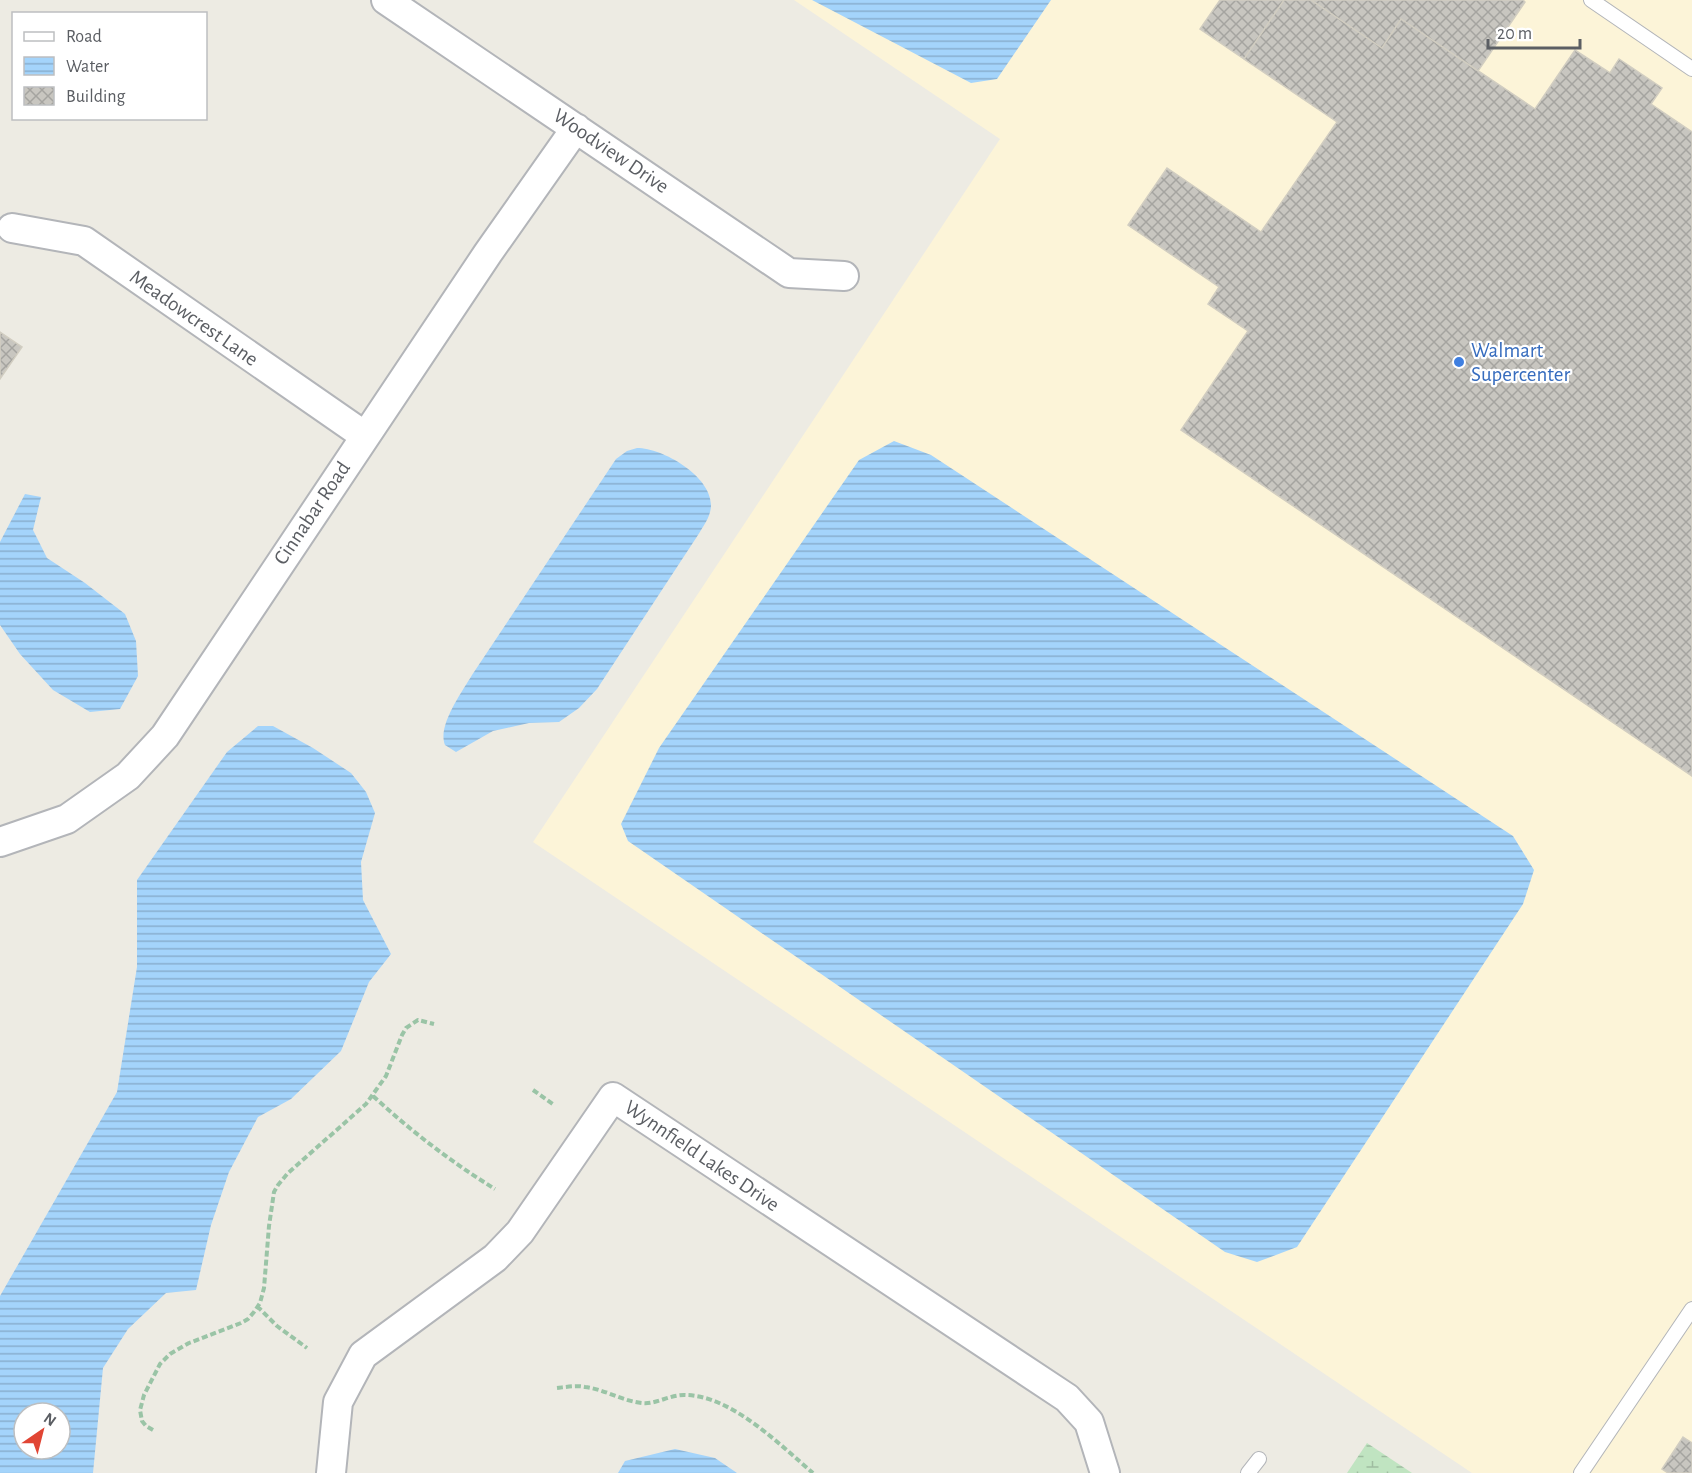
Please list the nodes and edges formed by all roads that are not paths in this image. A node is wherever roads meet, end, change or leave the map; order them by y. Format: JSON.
{"nodes":[{"id":1,"x":386,"y":0,"type":"edge"},
{"id":2,"x":1591,"y":0,"type":"edge"},
{"id":3,"x":1692,"y":69,"type":"edge"},
{"id":4,"x":576,"y":128,"type":"junction"},
{"id":5,"x":12,"y":228,"type":"dead end"},
{"id":6,"x":844,"y":276,"type":"dead end"},
{"id":7,"x":365,"y":436,"type":"junction"},
{"id":8,"x":0,"y":842,"type":"edge"},
{"id":9,"x":1692,"y":1309,"type":"edge"},
{"id":10,"x":1259,"y":1459,"type":"dead end"},
{"id":11,"x":331,"y":1473,"type":"edge"},
{"id":12,"x":1105,"y":1473,"type":"edge"},
{"id":13,"x":1248,"y":1473,"type":"edge"},
{"id":14,"x":1581,"y":1473,"type":"edge"}],
"edges":[{"from":1,"to":4,"type":"street","name":"Woodview Drive"},
{"from":2,"to":3,"type":"lane"},
{"from":4,"to":6,"type":"street","name":"Woodview Drive"},
{"from":4,"to":7,"type":"street","name":"Cinnabar Road"},
{"from":5,"to":7,"type":"street","name":"Meadowcrest Lane"},
{"from":7,"to":8,"type":"street","name":"Cinnabar Road"},
{"from":9,"to":14,"type":"lane"},
{"from":10,"to":13,"type":"lane"},
{"from":11,"to":12,"type":"street","name":"Wynnfield Lakes Drive"}]}
